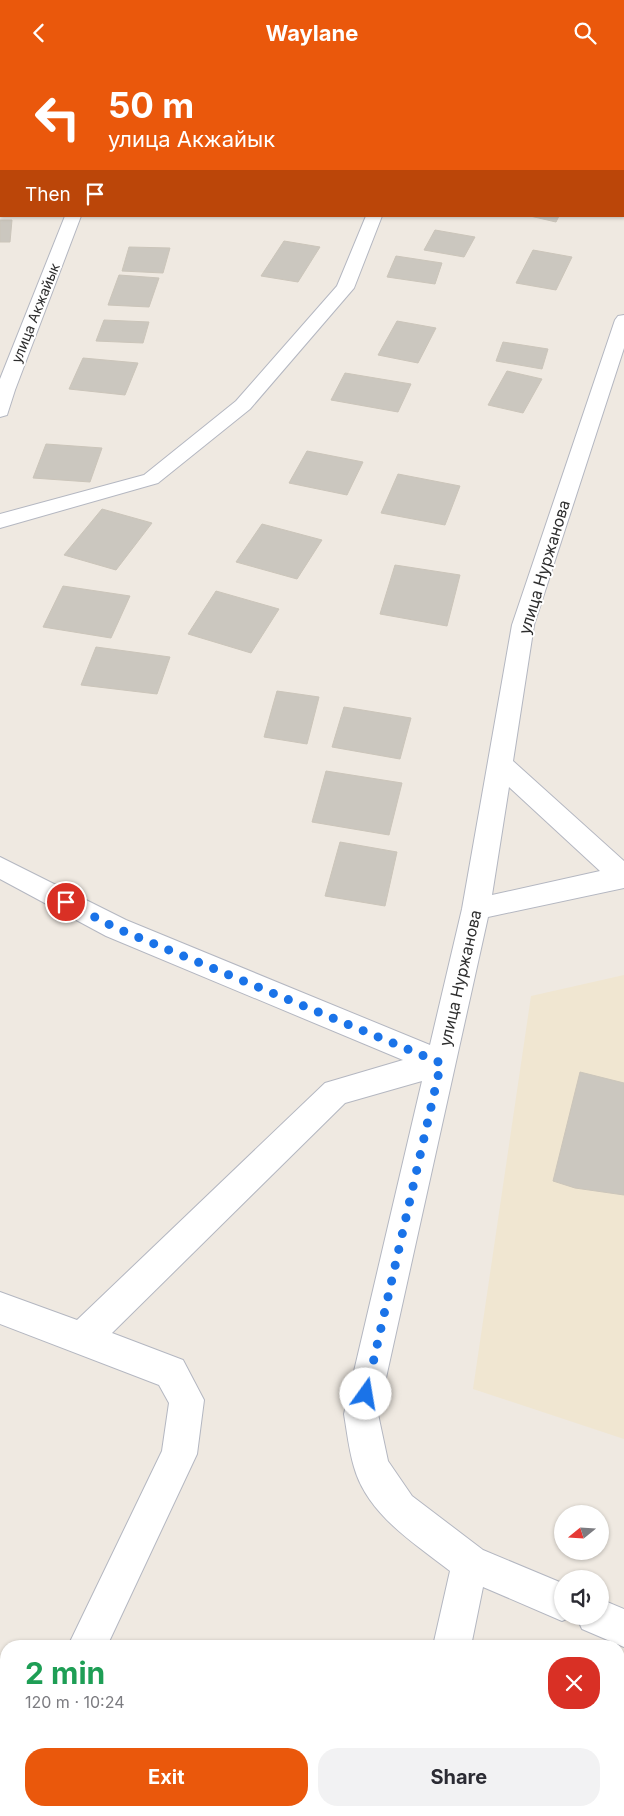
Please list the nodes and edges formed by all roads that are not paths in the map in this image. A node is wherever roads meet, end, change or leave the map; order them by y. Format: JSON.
{"nodes":[{"id":1,"x":73,"y":217,"type":"edge"},
{"id":2,"x":374,"y":217,"type":"edge"},
{"id":3,"x":624,"y":320,"type":"edge"},
{"id":4,"x":0,"y":411,"type":"edge"},
{"id":5,"x":0,"y":521,"type":"edge"},
{"id":6,"x":500,"y":764,"type":"junction"},
{"id":7,"x":0,"y":867,"type":"edge"},
{"id":8,"x":476,"y":909,"type":"junction"},
{"id":9,"x":441,"y":1063,"type":"junction"},
{"id":10,"x":0,"y":1308,"type":"edge"},
{"id":11,"x":82,"y":1339,"type":"junction"},
{"id":12,"x":470,"y":1563,"type":"junction"},
{"id":13,"x":554,"y":1599,"type":"edge"},
{"id":14,"x":609,"y":1622,"type":"edge"},
{"id":15,"x":624,"y":1628,"type":"edge"},
{"id":16,"x":90,"y":1640,"type":"edge"},
{"id":17,"x":453,"y":1640,"type":"edge"}],
"edges":[{"from":1,"to":4,"type":"street","name":"улица Акжайык"},
{"from":2,"to":5,"type":"street"},
{"from":3,"to":6,"type":"street","name":"улица Нуржанова"},
{"from":6,"to":8,"type":"street","name":"улица Нуржанова"},
{"from":6,"to":8,"type":"street"},
{"from":7,"to":9,"type":"street"},
{"from":8,"to":9,"type":"street","name":"улица Нуржанова"},
{"from":9,"to":11,"type":"street"},
{"from":9,"to":12,"type":"street","name":"улица Нуржанова"},
{"from":10,"to":11,"type":"street"},
{"from":11,"to":16,"type":"street"},
{"from":12,"to":13,"type":"street","name":"улица Нуржанова"},
{"from":12,"to":17,"type":"street"},
{"from":14,"to":15,"type":"street"}]}
